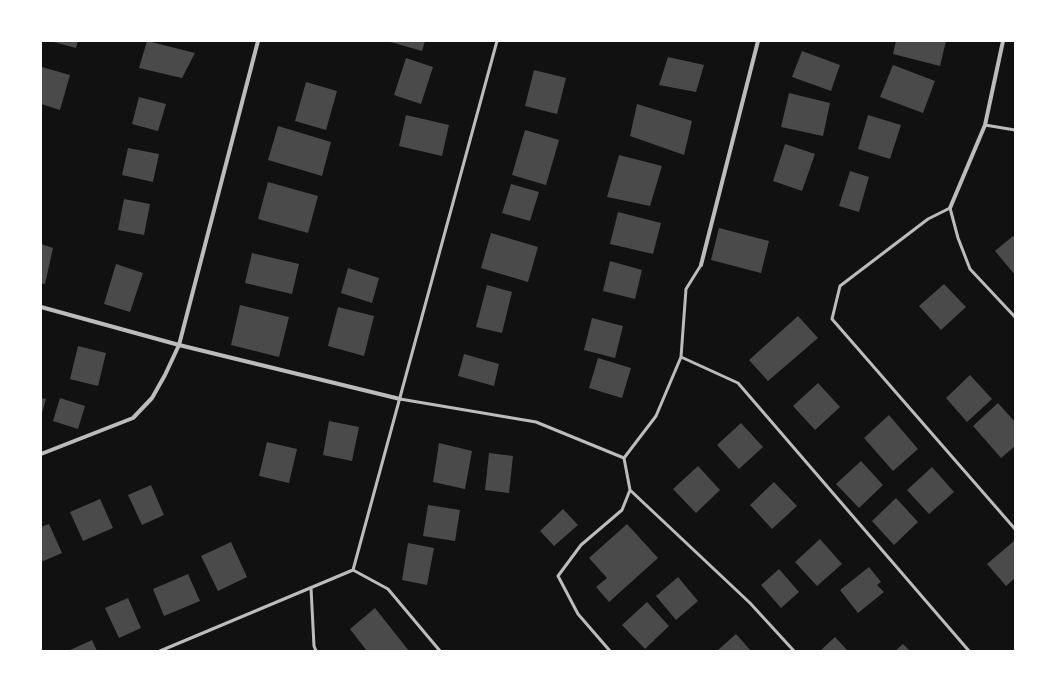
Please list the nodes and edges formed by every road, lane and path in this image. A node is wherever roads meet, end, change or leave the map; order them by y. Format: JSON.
{"nodes":[{"id":1,"x":258,"y":41,"type":"edge"},
{"id":2,"x":497,"y":41,"type":"edge"},
{"id":3,"x":758,"y":41,"type":"edge"},
{"id":4,"x":1003,"y":41,"type":"edge"},
{"id":5,"x":985,"y":125,"type":"junction"},
{"id":6,"x":1015,"y":130,"type":"edge"},
{"id":7,"x":950,"y":208,"type":"junction"},
{"id":8,"x":700,"y":265,"type":"joint"},
{"id":9,"x":41,"y":308,"type":"edge"},
{"id":10,"x":1015,"y":317,"type":"edge"},
{"id":11,"x":179,"y":345,"type":"junction"},
{"id":12,"x":681,"y":357,"type":"junction"},
{"id":13,"x":400,"y":399,"type":"junction"},
{"id":14,"x":41,"y":454,"type":"edge"},
{"id":15,"x":624,"y":458,"type":"junction"},
{"id":16,"x":630,"y":490,"type":"junction"},
{"id":17,"x":1015,"y":529,"type":"edge"},
{"id":18,"x":353,"y":570,"type":"junction"},
{"id":19,"x":311,"y":588,"type":"junction"},
{"id":20,"x":160,"y":651,"type":"edge"},
{"id":21,"x":316,"y":651,"type":"edge"},
{"id":22,"x":440,"y":651,"type":"edge"},
{"id":23,"x":610,"y":651,"type":"edge"},
{"id":24,"x":794,"y":651,"type":"edge"},
{"id":25,"x":969,"y":651,"type":"edge"}],
"edges":[{"from":1,"to":11,"type":"street"},
{"from":2,"to":13,"type":"lane"},
{"from":3,"to":8,"type":"street"},
{"from":4,"to":5,"type":"street"},
{"from":5,"to":6,"type":"lane"},
{"from":5,"to":7,"type":"street"},
{"from":7,"to":10,"type":"lane"},
{"from":7,"to":17,"type":"lane"},
{"from":8,"to":12,"type":"lane"},
{"from":9,"to":11,"type":"street"},
{"from":11,"to":13,"type":"street"},
{"from":11,"to":14,"type":"street"},
{"from":12,"to":15,"type":"lane"},
{"from":12,"to":25,"type":"lane"},
{"from":13,"to":15,"type":"lane"},
{"from":13,"to":18,"type":"lane"},
{"from":15,"to":16,"type":"lane"},
{"from":16,"to":23,"type":"lane"},
{"from":16,"to":24,"type":"lane"},
{"from":18,"to":19,"type":"lane"},
{"from":18,"to":22,"type":"lane"},
{"from":19,"to":20,"type":"lane"},
{"from":19,"to":21,"type":"lane"}]}
